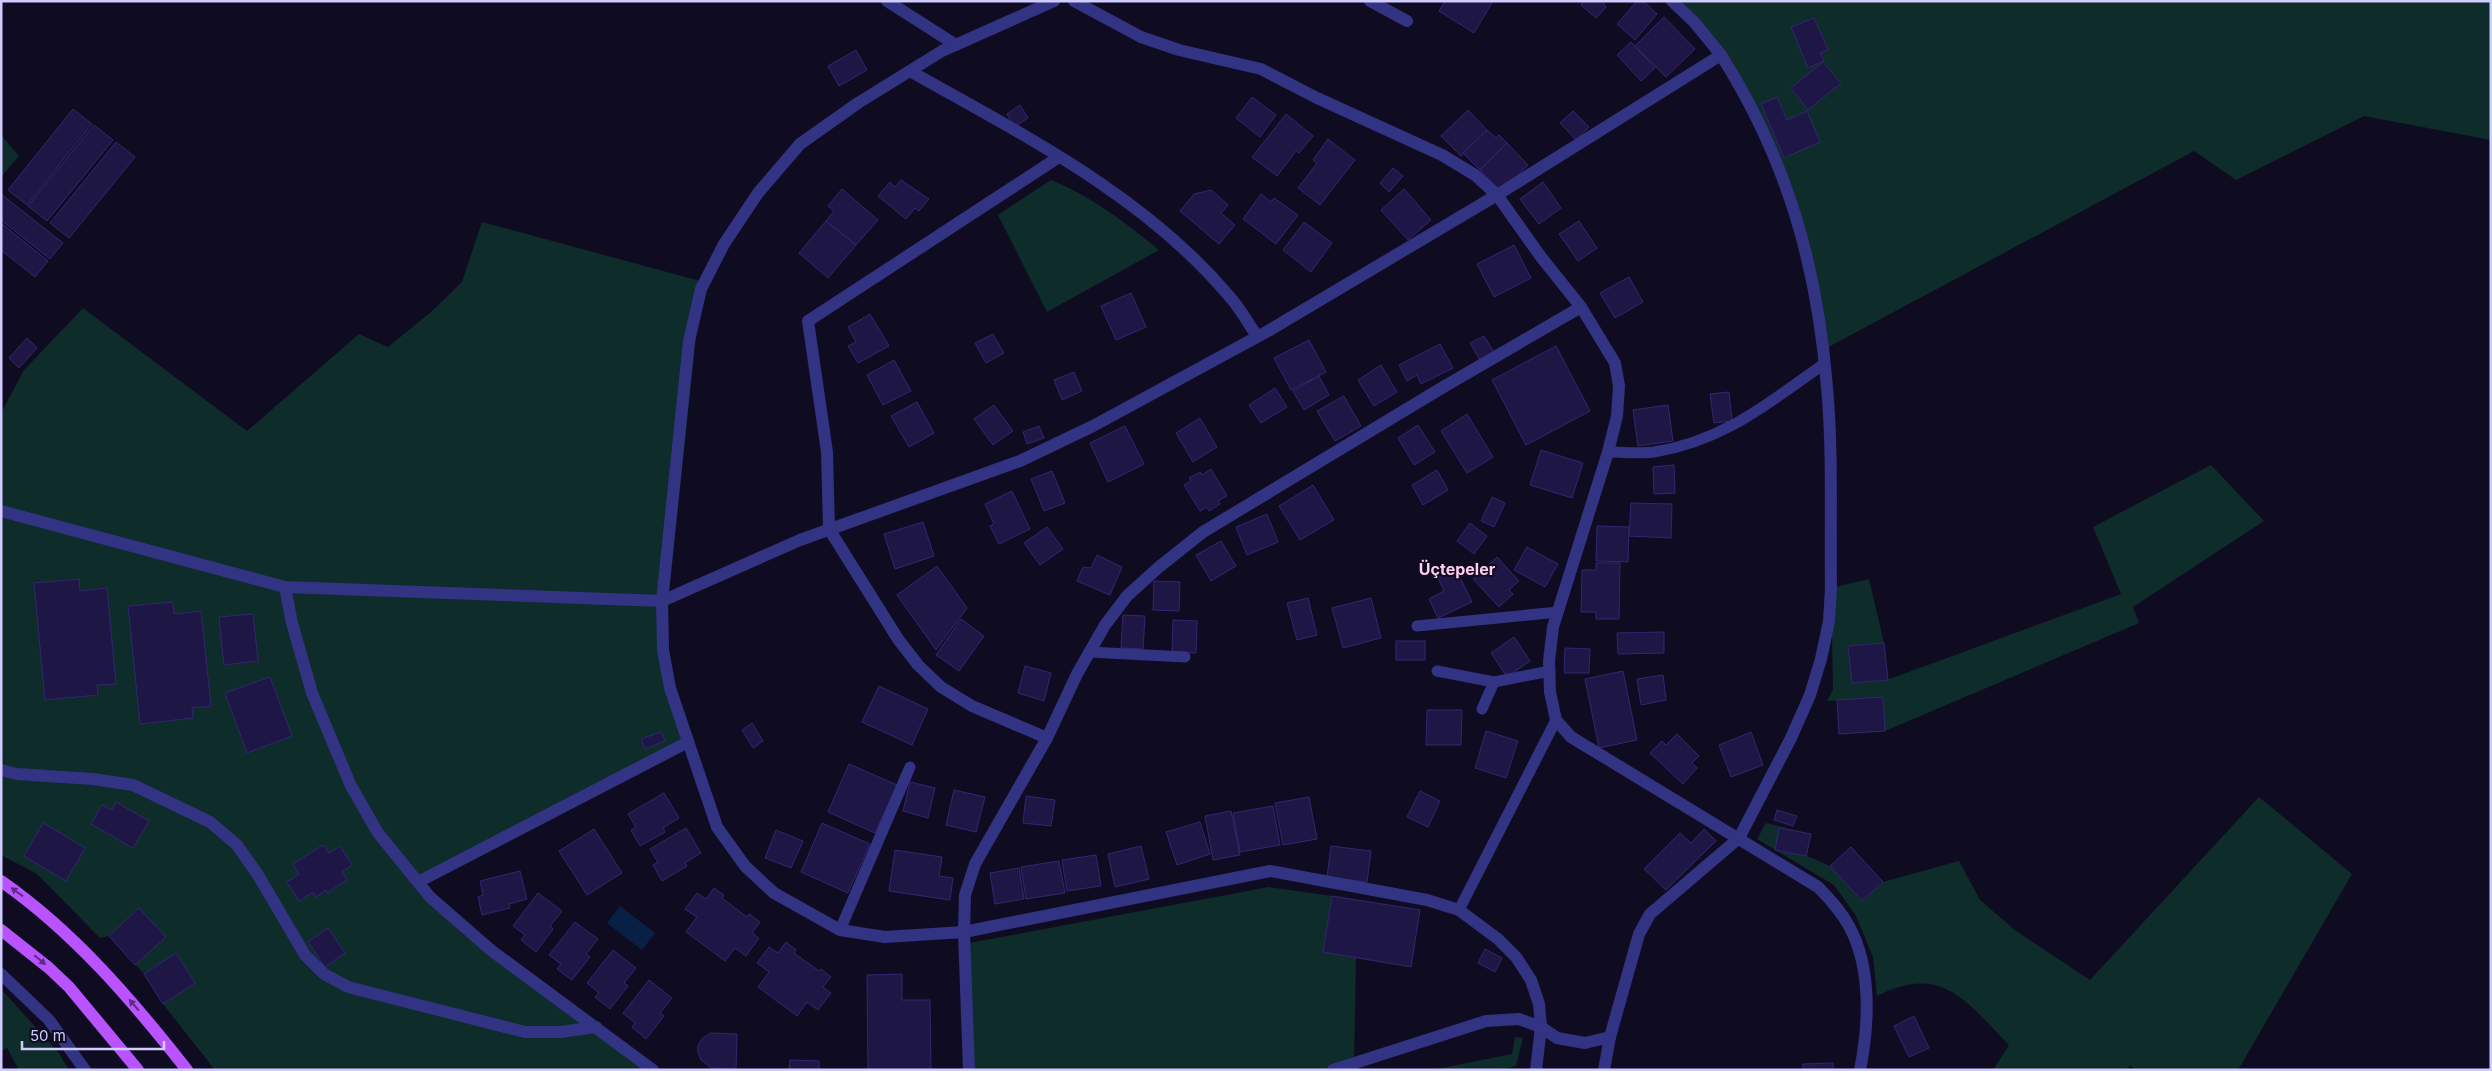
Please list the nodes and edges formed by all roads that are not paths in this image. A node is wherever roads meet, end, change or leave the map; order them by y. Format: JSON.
{"nodes":[{"id":1,"x":887,"y":1,"type":"edge"},
{"id":2,"x":1054,"y":1,"type":"edge"},
{"id":3,"x":1074,"y":1,"type":"edge"},
{"id":4,"x":1370,"y":1,"type":"edge"},
{"id":5,"x":1672,"y":1,"type":"edge"},
{"id":6,"x":1407,"y":22,"type":"dead end"},
{"id":7,"x":956,"y":45,"type":"junction"},
{"id":8,"x":1721,"y":55,"type":"junction"},
{"id":9,"x":910,"y":71,"type":"junction"},
{"id":10,"x":1059,"y":157,"type":"junction"},
{"id":11,"x":1497,"y":196,"type":"junction"},
{"id":12,"x":1581,"y":307,"type":"junction"},
{"id":13,"x":1257,"y":336,"type":"junction"},
{"id":14,"x":1824,"y":364,"type":"junction"},
{"id":15,"x":1608,"y":452,"type":"junction"},
{"id":16,"x":1,"y":511,"type":"edge"},
{"id":17,"x":829,"y":529,"type":"junction"},
{"id":18,"x":286,"y":587,"type":"junction"},
{"id":19,"x":662,"y":601,"type":"junction"},
{"id":20,"x":1558,"y":612,"type":"junction"},
{"id":21,"x":1417,"y":626,"type":"dead end"},
{"id":22,"x":1089,"y":652,"type":"junction"},
{"id":23,"x":1186,"y":657,"type":"dead end"},
{"id":24,"x":1436,"y":671,"type":"dead end"},
{"id":25,"x":1550,"y":671,"type":"junction"},
{"id":26,"x":1494,"y":682,"type":"junction"},
{"id":27,"x":1482,"y":709,"type":"dead end"},
{"id":28,"x":1556,"y":720,"type":"junction"},
{"id":29,"x":1047,"y":738,"type":"junction"},
{"id":30,"x":688,"y":742,"type":"junction"},
{"id":31,"x":910,"y":768,"type":"dead end"},
{"id":32,"x":1,"y":770,"type":"edge"},
{"id":33,"x":1739,"y":838,"type":"junction"},
{"id":34,"x":1,"y":881,"type":"edge"},
{"id":35,"x":418,"y":882,"type":"junction"},
{"id":36,"x":1459,"y":910,"type":"junction"},
{"id":37,"x":1,"y":930,"type":"edge"},
{"id":38,"x":840,"y":930,"type":"junction"},
{"id":39,"x":964,"y":932,"type":"junction"},
{"id":40,"x":1,"y":974,"type":"edge"},
{"id":41,"x":596,"y":1027,"type":"junction"},
{"id":42,"x":1541,"y":1027,"type":"junction"},
{"id":43,"x":1610,"y":1036,"type":"junction"},
{"id":44,"x":85,"y":1070,"type":"edge"},
{"id":45,"x":138,"y":1070,"type":"edge"},
{"id":46,"x":187,"y":1070,"type":"edge"},
{"id":47,"x":653,"y":1070,"type":"edge"},
{"id":48,"x":969,"y":1070,"type":"edge"},
{"id":49,"x":1333,"y":1070,"type":"edge"},
{"id":50,"x":1536,"y":1070,"type":"edge"},
{"id":51,"x":1604,"y":1070,"type":"edge"},
{"id":52,"x":1860,"y":1070,"type":"edge"}],
"edges":[{"from":1,"to":7,"type":"street"},
{"from":2,"to":7,"type":"street"},
{"from":3,"to":11,"type":"street"},
{"from":4,"to":6,"type":"street"},
{"from":5,"to":8,"type":"street"},
{"from":7,"to":9,"type":"street"},
{"from":8,"to":11,"type":"street"},
{"from":8,"to":14,"type":"street"},
{"from":9,"to":10,"type":"street"},
{"from":9,"to":19,"type":"street"},
{"from":10,"to":13,"type":"street"},
{"from":10,"to":17,"type":"street"},
{"from":11,"to":12,"type":"street"},
{"from":11,"to":13,"type":"street"},
{"from":12,"to":15,"type":"street"},
{"from":12,"to":22,"type":"street"},
{"from":13,"to":17,"type":"street"},
{"from":14,"to":15,"type":"lane"},
{"from":14,"to":33,"type":"street"},
{"from":15,"to":20,"type":"street"},
{"from":16,"to":18,"type":"street"},
{"from":17,"to":19,"type":"street"},
{"from":17,"to":29,"type":"street"},
{"from":18,"to":19,"type":"street"},
{"from":18,"to":35,"type":"street"},
{"from":19,"to":30,"type":"street"},
{"from":20,"to":21,"type":"lane"},
{"from":20,"to":25,"type":"street"},
{"from":22,"to":23,"type":"lane"},
{"from":22,"to":29,"type":"street"},
{"from":24,"to":26,"type":"lane"},
{"from":25,"to":26,"type":"lane"},
{"from":25,"to":28,"type":"street"},
{"from":26,"to":27,"type":"lane"},
{"from":28,"to":33,"type":"street"},
{"from":28,"to":36,"type":"lane"},
{"from":29,"to":39,"type":"street"},
{"from":30,"to":35,"type":"street"},
{"from":30,"to":38,"type":"street"},
{"from":31,"to":38,"type":"lane"},
{"from":32,"to":41,"type":"street"},
{"from":33,"to":43,"type":"street"},
{"from":33,"to":52,"type":"street"},
{"from":46,"to":34,"type":"main road","one_way":true},
{"from":35,"to":41,"type":"street"},
{"from":36,"to":39,"type":"street"},
{"from":36,"to":42,"type":"street"},
{"from":37,"to":45,"type":"main road","one_way":true},
{"from":38,"to":39,"type":"street"},
{"from":39,"to":48,"type":"street"},
{"from":40,"to":44,"type":"street"},
{"from":41,"to":47,"type":"street"},
{"from":42,"to":43,"type":"street"},
{"from":42,"to":49,"type":"street"},
{"from":42,"to":50,"type":"street"},
{"from":43,"to":51,"type":"street"}]}
